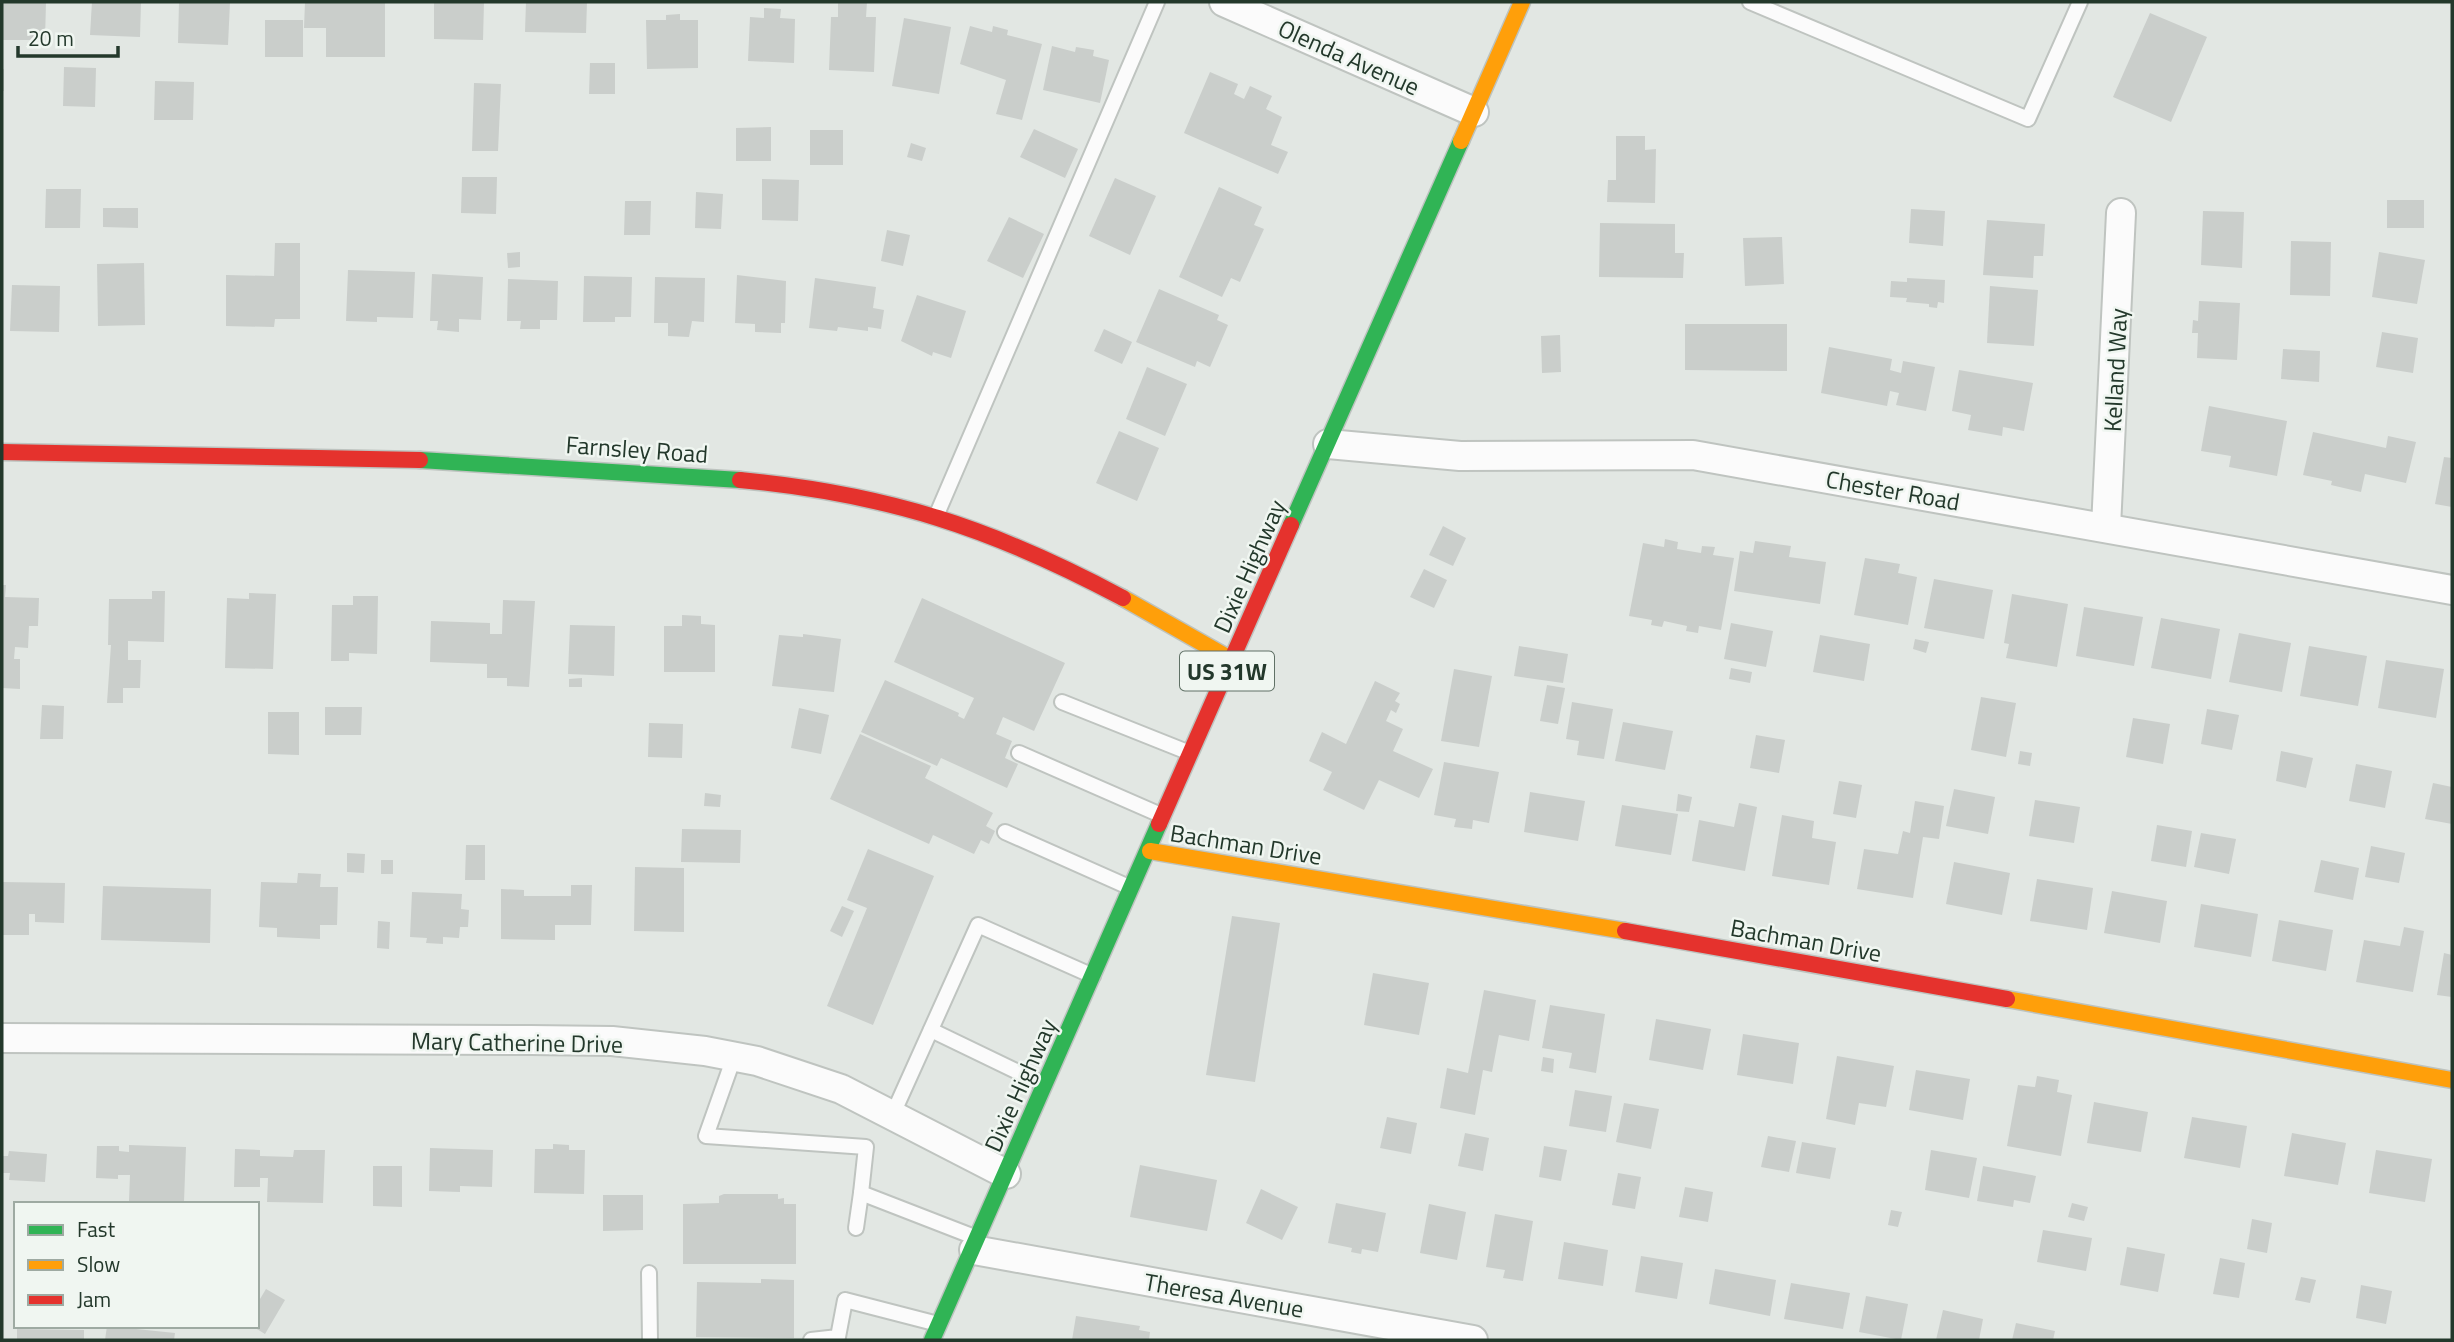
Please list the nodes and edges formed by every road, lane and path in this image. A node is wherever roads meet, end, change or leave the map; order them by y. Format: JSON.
{"nodes":[{"id":1,"x":1157,"y":2,"type":"edge"},
{"id":2,"x":1224,"y":2,"type":"edge"},
{"id":3,"x":1522,"y":2,"type":"edge"},
{"id":4,"x":1750,"y":2,"type":"edge"},
{"id":5,"x":2080,"y":2,"type":"edge"},
{"id":6,"x":1474,"y":111,"type":"junction"},
{"id":7,"x":2121,"y":213,"type":"dead end"},
{"id":8,"x":1328,"y":444,"type":"junction"},
{"id":9,"x":2,"y":452,"type":"edge"},
{"id":10,"x":937,"y":515,"type":"junction"},
{"id":11,"x":2106,"y":527,"type":"junction"},
{"id":12,"x":2452,"y":590,"type":"edge"},
{"id":13,"x":1232,"y":660,"type":"junction"},
{"id":14,"x":1062,"y":702,"type":"dead end"},
{"id":15,"x":1019,"y":753,"type":"dead end"},
{"id":16,"x":1191,"y":753,"type":"junction"},
{"id":17,"x":1164,"y":817,"type":"junction"},
{"id":18,"x":1005,"y":832,"type":"dead end"},
{"id":19,"x":1150,"y":851,"type":"junction"},
{"id":20,"x":1133,"y":888,"type":"junction"},
{"id":21,"x":1093,"y":976,"type":"junction"},
{"id":22,"x":931,"y":1030,"type":"junction"},
{"id":23,"x":2,"y":1038,"type":"edge"},
{"id":24,"x":734,"y":1057,"type":"junction"},
{"id":25,"x":2452,"y":1080,"type":"edge"},
{"id":26,"x":1045,"y":1085,"type":"junction"},
{"id":27,"x":892,"y":1116,"type":"junction"},
{"id":28,"x":1006,"y":1174,"type":"junction"},
{"id":29,"x":861,"y":1193,"type":"junction"},
{"id":30,"x":856,"y":1228,"type":"dead end"},
{"id":31,"x":976,"y":1244,"type":"junction"},
{"id":32,"x":649,"y":1273,"type":"dead end"},
{"id":33,"x":939,"y":1324,"type":"junction"},
{"id":34,"x":650,"y":1340,"type":"edge"},
{"id":35,"x":811,"y":1340,"type":"edge"},
{"id":36,"x":932,"y":1340,"type":"edge"},
{"id":37,"x":1473,"y":1340,"type":"edge"}],
"edges":[{"from":1,"to":10,"type":"lane"},
{"from":2,"to":6,"type":"street","name":"Olenda Avenue"},
{"from":3,"to":6,"type":"street","name":"Dixie Highway","number":"US 31W"},
{"from":4,"to":5,"type":"lane"},
{"from":6,"to":8,"type":"street","name":"Dixie Highway","number":"US 31W"},
{"from":7,"to":11,"type":"street","name":"Kelland Way"},
{"from":8,"to":11,"type":"street","name":"Chester Road"},
{"from":8,"to":13,"type":"street","name":"Dixie Highway","number":"US 31W"},
{"from":9,"to":10,"type":"street","name":"Farnsley Road"},
{"from":10,"to":13,"type":"street","name":"Farnsley Road"},
{"from":11,"to":12,"type":"street","name":"Chester Road"},
{"from":13,"to":16,"type":"street","name":"Dixie Highway","number":"US 31W"},
{"from":14,"to":16,"type":"lane"},
{"from":15,"to":17,"type":"lane"},
{"from":16,"to":17,"type":"street","name":"Dixie Highway","number":"US 31W"},
{"from":17,"to":19,"type":"street","name":"Dixie Highway","number":"US 31W"},
{"from":18,"to":20,"type":"lane"},
{"from":19,"to":20,"type":"street","name":"Dixie Highway","number":"US 31W"},
{"from":19,"to":25,"type":"street","name":"Bachman Drive"},
{"from":20,"to":21,"type":"street","name":"Dixie Highway","number":"US 31W"},
{"from":21,"to":22,"type":"lane"},
{"from":21,"to":26,"type":"street","name":"Dixie Highway","number":"US 31W"},
{"from":22,"to":26,"type":"lane"},
{"from":22,"to":27,"type":"lane"},
{"from":23,"to":24,"type":"street","name":"Mary Catherine Drive"},
{"from":24,"to":27,"type":"street","name":"Mary Catherine Drive"},
{"from":24,"to":29,"type":"lane"},
{"from":26,"to":28,"type":"street","name":"Dixie Highway","number":"US 31W"},
{"from":27,"to":28,"type":"street","name":"Mary Catherine Drive"},
{"from":28,"to":31,"type":"street","name":"Dixie Highway","number":"US 31W"},
{"from":29,"to":30,"type":"lane"},
{"from":29,"to":31,"type":"lane"},
{"from":31,"to":33,"type":"street","name":"Dixie Highway","number":"US 31W"},
{"from":31,"to":37,"type":"street","name":"Theresa Avenue"},
{"from":32,"to":34,"type":"lane"},
{"from":33,"to":35,"type":"lane"},
{"from":33,"to":36,"type":"street","name":"Dixie Highway","number":"US 31W"}]}
